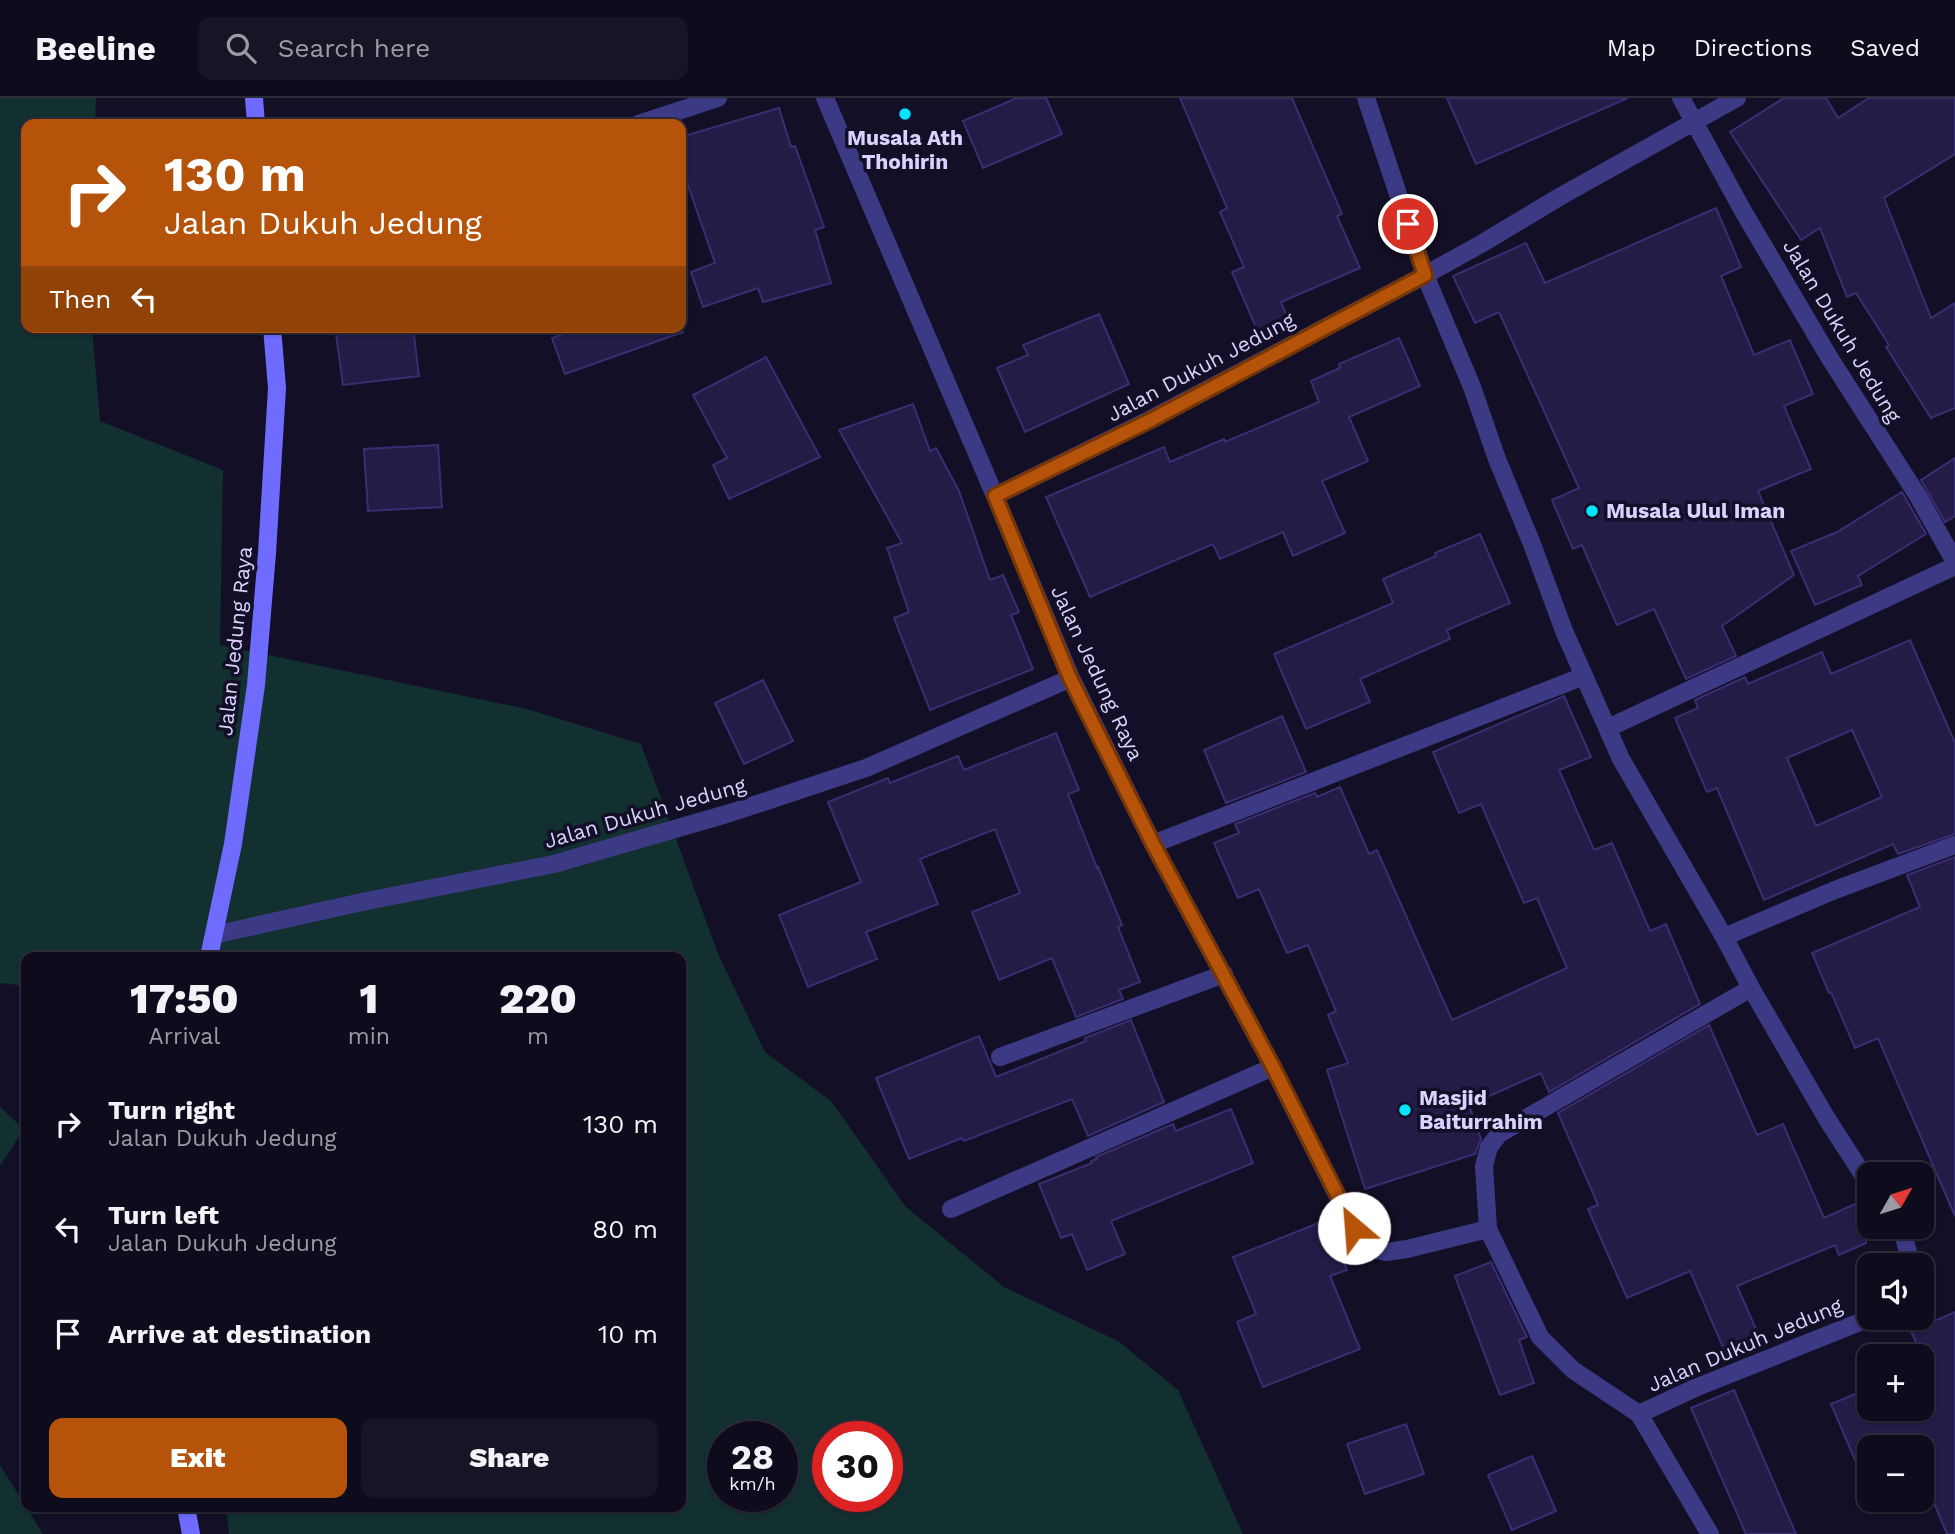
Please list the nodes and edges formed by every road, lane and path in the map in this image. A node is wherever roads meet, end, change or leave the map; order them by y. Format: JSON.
{"nodes":[{"id":1,"x":254,"y":98,"type":"edge"},
{"id":2,"x":718,"y":98,"type":"edge"},
{"id":3,"x":825,"y":98,"type":"edge"},
{"id":4,"x":1366,"y":98,"type":"edge"},
{"id":5,"x":1681,"y":98,"type":"edge"},
{"id":6,"x":1737,"y":98,"type":"edge"},
{"id":7,"x":256,"y":119,"type":"edge"},
{"id":8,"x":653,"y":119,"type":"edge"},
{"id":9,"x":1693,"y":122,"type":"junction"},
{"id":10,"x":1425,"y":275,"type":"junction"},
{"id":11,"x":272,"y":333,"type":"edge"},
{"id":12,"x":995,"y":496,"type":"junction"},
{"id":13,"x":1955,"y":564,"type":"edge"},
{"id":14,"x":1584,"y":676,"type":"junction"},
{"id":15,"x":1070,"y":678,"type":"junction"},
{"id":16,"x":1608,"y":728,"type":"junction"},
{"id":17,"x":1153,"y":844,"type":"junction"},
{"id":18,"x":1955,"y":845,"type":"edge"},
{"id":19,"x":214,"y":935,"type":"junction"},
{"id":20,"x":1724,"y":937,"type":"junction"},
{"id":21,"x":210,"y":952,"type":"edge"},
{"id":22,"x":1224,"y":974,"type":"junction"},
{"id":23,"x":1751,"y":988,"type":"junction"},
{"id":24,"x":1000,"y":1057,"type":"dead end"},
{"id":25,"x":1273,"y":1067,"type":"junction"},
{"id":26,"x":1857,"y":1165,"type":"edge"},
{"id":27,"x":951,"y":1209,"type":"dead end"},
{"id":28,"x":1488,"y":1229,"type":"junction"},
{"id":29,"x":1857,"y":1323,"type":"edge"},
{"id":30,"x":1639,"y":1414,"type":"junction"},
{"id":31,"x":187,"y":1512,"type":"edge"},
{"id":32,"x":191,"y":1534,"type":"edge"},
{"id":33,"x":1710,"y":1534,"type":"edge"}],
"edges":[{"from":1,"to":7,"type":"street"},
{"from":2,"to":8,"type":"street"},
{"from":3,"to":12,"type":"street","name":"Jalan Jedung Raya"},
{"from":4,"to":10,"type":"street"},
{"from":5,"to":9,"type":"street","name":"Jalan Dukuh Jedung"},
{"from":6,"to":9,"type":"street","name":"Jalan Dukuh Jedung"},
{"from":9,"to":10,"type":"street","name":"Jalan Dukuh Jedung"},
{"from":9,"to":13,"type":"street","name":"Jalan Dukuh Jedung"},
{"from":10,"to":12,"type":"street","name":"Jalan Dukuh Jedung"},
{"from":10,"to":14,"type":"street"},
{"from":11,"to":19,"type":"street","name":"Jalan Jedung Raya"},
{"from":12,"to":15,"type":"street","name":"Jalan Jedung Raya"},
{"from":13,"to":16,"type":"street","name":"Jalan Dukuh Jedung"},
{"from":14,"to":16,"type":"street"},
{"from":14,"to":17,"type":"street"},
{"from":15,"to":17,"type":"street","name":"Jalan Jedung Raya"},
{"from":15,"to":19,"type":"street","name":"Jalan Dukuh Jedung"},
{"from":16,"to":20,"type":"street"},
{"from":17,"to":22,"type":"street","name":"Jalan Jedung Raya"},
{"from":18,"to":20,"type":"street"},
{"from":19,"to":21,"type":"street","name":"Jalan Jedung Raya"},
{"from":20,"to":23,"type":"street"},
{"from":22,"to":24,"type":"street"},
{"from":22,"to":25,"type":"street","name":"Jalan Jedung Raya"},
{"from":23,"to":26,"type":"street"},
{"from":23,"to":28,"type":"street","name":"Jalan Dukuh Jedung"},
{"from":25,"to":27,"type":"street"},
{"from":25,"to":28,"type":"street","name":"Jalan Jedung Raya"},
{"from":28,"to":30,"type":"street","name":"Jalan Dukuh Jedung"},
{"from":29,"to":30,"type":"street","name":"Jalan Dukuh Jedung"},
{"from":30,"to":33,"type":"street","name":"Jalan Dukuh Jedung"},
{"from":31,"to":32,"type":"street"}]}
